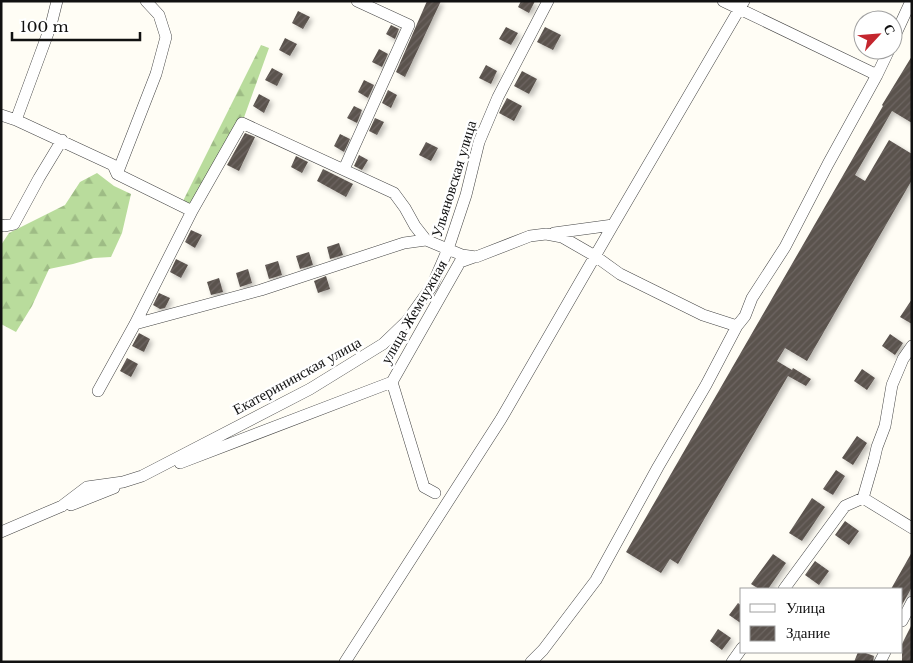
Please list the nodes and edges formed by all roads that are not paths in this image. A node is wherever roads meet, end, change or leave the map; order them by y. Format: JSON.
{"nodes":[{"id":1,"x":57,"y":1,"type":"edge"},
{"id":2,"x":146,"y":1,"type":"edge"},
{"id":3,"x":357,"y":1,"type":"edge"},
{"id":4,"x":548,"y":1,"type":"edge"},
{"id":5,"x":723,"y":1,"type":"edge"},
{"id":6,"x":911,"y":1,"type":"edge"},
{"id":7,"x":742,"y":5,"type":"edge"},
{"id":8,"x":903,"y":18,"type":"edge"},
{"id":9,"x":884,"y":60,"type":"edge"},
{"id":10,"x":878,"y":75,"type":"junction"},
{"id":11,"x":1,"y":115,"type":"edge"},
{"id":12,"x":16,"y":120,"type":"junction"},
{"id":13,"x":62,"y":140,"type":"junction"},
{"id":14,"x":344,"y":169,"type":"junction"},
{"id":15,"x":117,"y":174,"type":"junction"},
{"id":16,"x":192,"y":211,"type":"junction"},
{"id":17,"x":613,"y":225,"type":"junction"},
{"id":18,"x":2,"y":227,"type":"edge"},
{"id":19,"x":530,"y":236,"type":"junction"},
{"id":20,"x":426,"y":240,"type":"junction"},
{"id":21,"x":448,"y":249,"type":"junction"},
{"id":22,"x":595,"y":256,"type":"junction"},
{"id":23,"x":432,"y":286,"type":"joint"},
{"id":24,"x":135,"y":324,"type":"junction"},
{"id":25,"x":737,"y":326,"type":"junction"},
{"id":26,"x":912,"y":346,"type":"edge"},
{"id":27,"x":392,"y":382,"type":"junction"},
{"id":28,"x":98,"y":391,"type":"dead end"},
{"id":29,"x":434,"y":493,"type":"dead end"},
{"id":30,"x":863,"y":498,"type":"junction"},
{"id":31,"x":912,"y":528,"type":"edge"},
{"id":32,"x":1,"y":531,"type":"edge"},
{"id":33,"x":785,"y":588,"type":"edge"},
{"id":34,"x":912,"y":602,"type":"edge"},
{"id":35,"x":903,"y":619,"type":"edge"},
{"id":36,"x":740,"y":651,"type":"edge"},
{"id":37,"x":345,"y":662,"type":"edge"},
{"id":38,"x":531,"y":662,"type":"edge"},
{"id":39,"x":732,"y":662,"type":"edge"}],
"edges":[{"from":1,"to":12,"type":"street"},
{"from":2,"to":15,"type":"street"},
{"from":3,"to":14,"type":"street"},
{"from":4,"to":21,"type":"street","name":"Ульяновская улица"},
{"from":5,"to":7,"type":"street"},
{"from":6,"to":8,"type":"street"},
{"from":7,"to":10,"type":"street"},
{"from":7,"to":17,"type":"street"},
{"from":9,"to":10,"type":"street"},
{"from":10,"to":25,"type":"street"},
{"from":11,"to":12,"type":"street"},
{"from":12,"to":13,"type":"street"},
{"from":13,"to":15,"type":"street"},
{"from":13,"to":18,"type":"street"},
{"from":14,"to":16,"type":"street"},
{"from":14,"to":20,"type":"street"},
{"from":15,"to":16,"type":"street"},
{"from":16,"to":24,"type":"street"},
{"from":17,"to":19,"type":"street","name":"улица Жемчужная"},
{"from":17,"to":22,"type":"street"},
{"from":19,"to":21,"type":"street"},
{"from":19,"to":22,"type":"street"},
{"from":19,"to":27,"type":"street","name":"улица Жемчужная"},
{"from":20,"to":21,"type":"street"},
{"from":20,"to":24,"type":"street"},
{"from":21,"to":23,"type":"street","name":"Ульяновская улица"},
{"from":22,"to":25,"type":"street"},
{"from":22,"to":37,"type":"street"},
{"from":23,"to":32,"type":"street","name":"Екатерининская улица"},
{"from":24,"to":28,"type":"street"},
{"from":25,"to":38,"type":"street"},
{"from":26,"to":30,"type":"street"},
{"from":27,"to":29,"type":"street","name":"улица Жемчужная"},
{"from":27,"to":32,"type":"street","name":"Екатерининская улица"},
{"from":30,"to":31,"type":"street"},
{"from":30,"to":33,"type":"street"},
{"from":34,"to":35,"type":"street"},
{"from":36,"to":39,"type":"street"}]}
